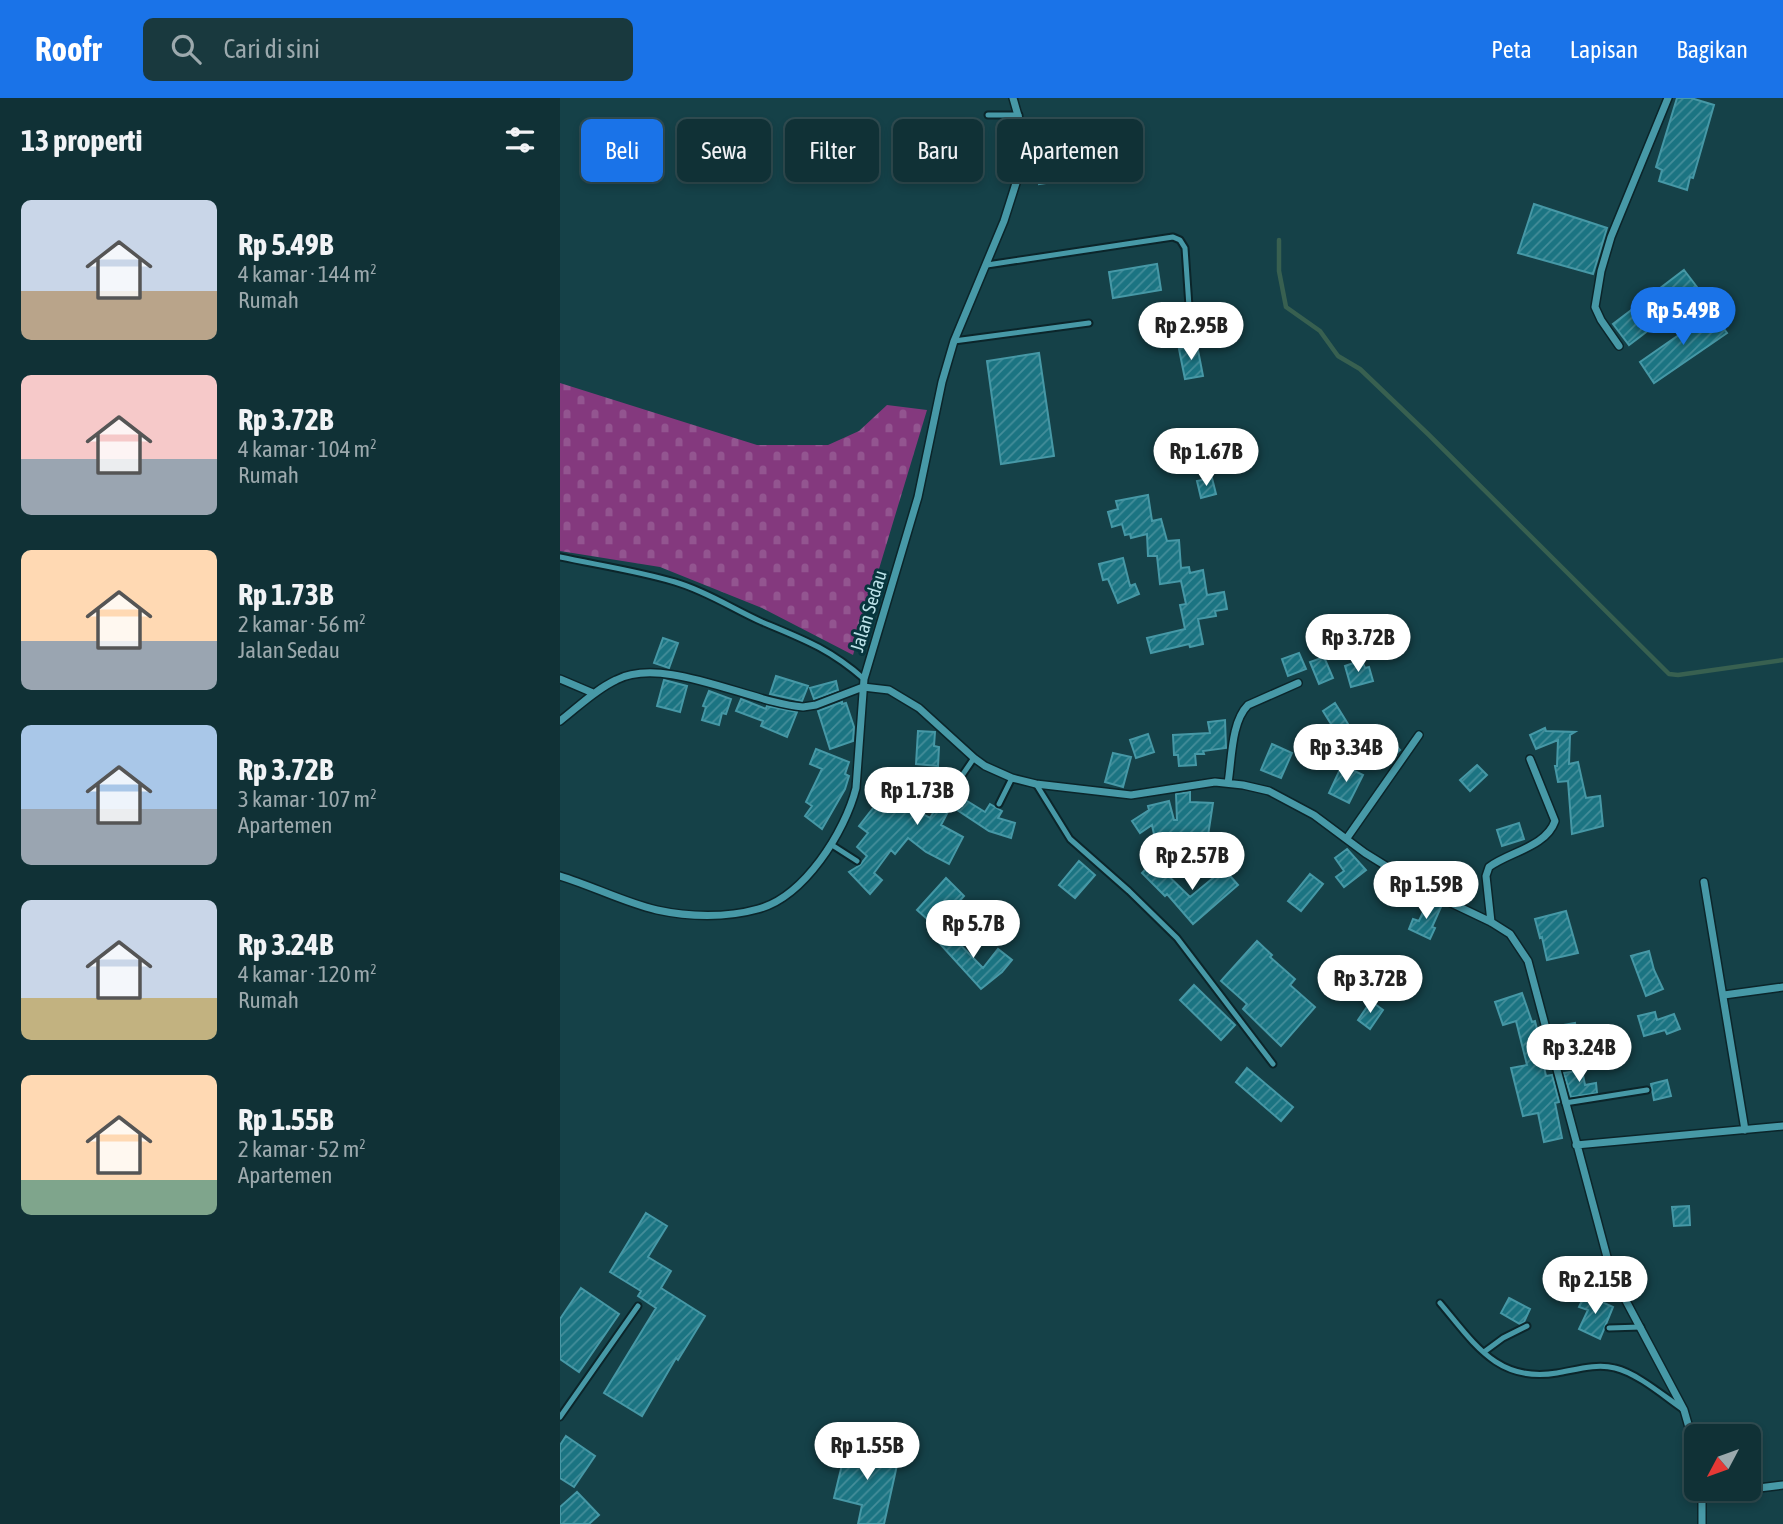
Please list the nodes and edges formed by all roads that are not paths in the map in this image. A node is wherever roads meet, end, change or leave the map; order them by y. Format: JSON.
{"nodes":[{"id":1,"x":1013,"y":98,"type":"edge"},
{"id":2,"x":1668,"y":98,"type":"edge"},
{"id":3,"x":988,"y":115,"type":"dead end"},
{"id":4,"x":1019,"y":115,"type":"junction"},
{"id":5,"x":986,"y":265,"type":"junction"},
{"id":6,"x":1089,"y":323,"type":"dead end"},
{"id":7,"x":1191,"y":336,"type":"dead end"},
{"id":8,"x":954,"y":341,"type":"junction"},
{"id":9,"x":1619,"y":346,"type":"dead end"},
{"id":10,"x":560,"y":557,"type":"edge"},
{"id":11,"x":560,"y":679,"type":"edge"},
{"id":12,"x":863,"y":683,"type":"junction"},
{"id":13,"x":1298,"y":683,"type":"dead end"},
{"id":14,"x":593,"y":693,"type":"junction"},
{"id":15,"x":560,"y":721,"type":"edge"},
{"id":16,"x":1419,"y":735,"type":"dead end"},
{"id":17,"x":974,"y":758,"type":"junction"},
{"id":18,"x":1530,"y":759,"type":"dead end"},
{"id":19,"x":961,"y":777,"type":"dead end"},
{"id":20,"x":1012,"y":778,"type":"junction"},
{"id":21,"x":1228,"y":783,"type":"junction"},
{"id":22,"x":1036,"y":784,"type":"junction"},
{"id":23,"x":999,"y":804,"type":"dead end"},
{"id":24,"x":1347,"y":838,"type":"junction"},
{"id":25,"x":832,"y":845,"type":"junction"},
{"id":26,"x":856,"y":861,"type":"dead end"},
{"id":27,"x":560,"y":876,"type":"edge"},
{"id":28,"x":1704,"y":882,"type":"dead end"},
{"id":29,"x":1491,"y":922,"type":"junction"},
{"id":30,"x":1783,"y":987,"type":"edge"},
{"id":31,"x":1724,"y":995,"type":"junction"},
{"id":32,"x":1273,"y":1065,"type":"dead end"},
{"id":33,"x":1647,"y":1090,"type":"dead end"},
{"id":34,"x":1565,"y":1103,"type":"junction"},
{"id":35,"x":1783,"y":1126,"type":"edge"},
{"id":36,"x":1745,"y":1130,"type":"junction"},
{"id":37,"x":1576,"y":1145,"type":"junction"},
{"id":38,"x":1440,"y":1303,"type":"dead end"},
{"id":39,"x":638,"y":1306,"type":"dead end"},
{"id":40,"x":1527,"y":1326,"type":"dead end"},
{"id":41,"x":1641,"y":1327,"type":"junction"},
{"id":42,"x":1609,"y":1328,"type":"dead end"},
{"id":43,"x":1483,"y":1352,"type":"junction"},
{"id":44,"x":1684,"y":1410,"type":"junction"},
{"id":45,"x":560,"y":1417,"type":"edge"},
{"id":46,"x":1688,"y":1424,"type":"edge"},
{"id":47,"x":1782,"y":1485,"type":"edge"},
{"id":48,"x":1761,"y":1487,"type":"edge"},
{"id":49,"x":1703,"y":1502,"type":"edge"},
{"id":50,"x":1702,"y":1524,"type":"edge"}],
"edges":[{"from":1,"to":4,"type":"street","name":"Jalan Sedau"},
{"from":2,"to":9,"type":"street"},
{"from":3,"to":4,"type":"lane"},
{"from":4,"to":5,"type":"street","name":"Jalan Sedau"},
{"from":5,"to":7,"type":"lane"},
{"from":5,"to":8,"type":"street","name":"Jalan Sedau"},
{"from":6,"to":8,"type":"lane"},
{"from":8,"to":12,"type":"street","name":"Jalan Sedau"},
{"from":10,"to":12,"type":"lane"},
{"from":11,"to":14,"type":"street"},
{"from":12,"to":14,"type":"street"},
{"from":12,"to":17,"type":"street"},
{"from":12,"to":25,"type":"street","name":"Jalan Sedau"},
{"from":13,"to":21,"type":"street"},
{"from":14,"to":15,"type":"street"},
{"from":16,"to":24,"type":"street"},
{"from":17,"to":19,"type":"lane"},
{"from":17,"to":20,"type":"street"},
{"from":18,"to":29,"type":"street"},
{"from":20,"to":22,"type":"street"},
{"from":20,"to":23,"type":"lane"},
{"from":21,"to":22,"type":"street"},
{"from":21,"to":24,"type":"street"},
{"from":22,"to":32,"type":"lane"},
{"from":24,"to":29,"type":"street"},
{"from":25,"to":26,"type":"lane"},
{"from":25,"to":27,"type":"street","name":"Jalan Sedau"},
{"from":28,"to":31,"type":"street"},
{"from":29,"to":34,"type":"street"},
{"from":30,"to":31,"type":"street"},
{"from":31,"to":36,"type":"street"},
{"from":33,"to":34,"type":"lane"},
{"from":34,"to":37,"type":"street"},
{"from":35,"to":36,"type":"street"},
{"from":36,"to":37,"type":"street"},
{"from":37,"to":41,"type":"street"},
{"from":38,"to":43,"type":"lane"},
{"from":39,"to":45,"type":"lane"},
{"from":40,"to":43,"type":"lane"},
{"from":41,"to":42,"type":"lane"},
{"from":41,"to":44,"type":"street"},
{"from":43,"to":44,"type":"lane"},
{"from":44,"to":46,"type":"street"},
{"from":47,"to":48,"type":"street"},
{"from":49,"to":50,"type":"street"}]}
